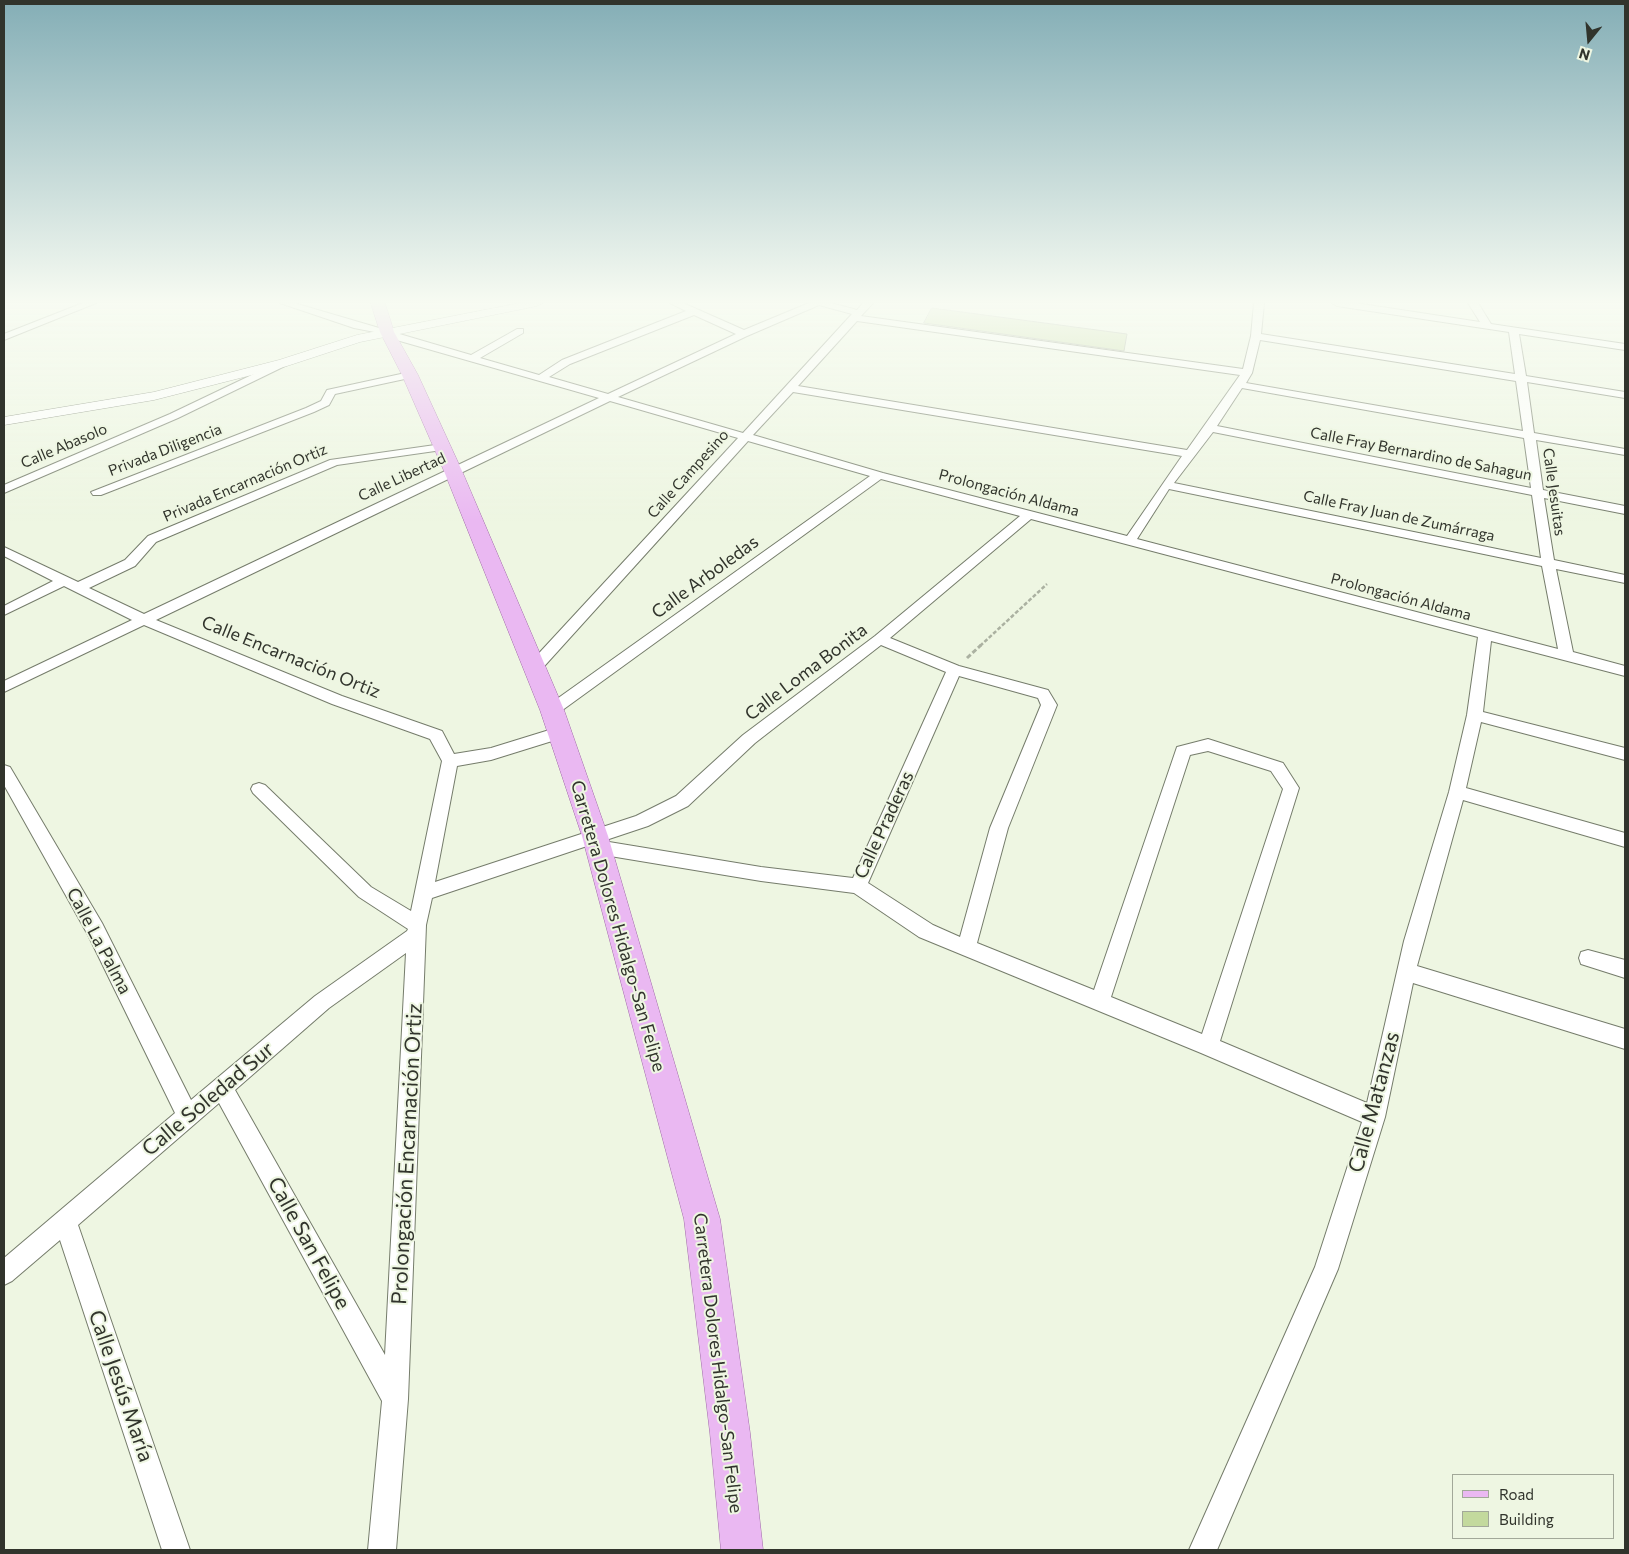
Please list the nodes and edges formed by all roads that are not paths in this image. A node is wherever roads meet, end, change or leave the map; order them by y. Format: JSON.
{"nodes":[{"id":1,"x":410,"y":375,"type":"edge"},
{"id":2,"x":235,"y":376,"type":"edge"},
{"id":3,"x":258,"y":376,"type":"edge"},
{"id":4,"x":408,"y":376,"type":"edge"},
{"id":5,"x":537,"y":376,"type":"edge"},
{"id":6,"x":657,"y":376,"type":"edge"},
{"id":7,"x":801,"y":376,"type":"edge"},
{"id":8,"x":1246,"y":376,"type":"edge"},
{"id":9,"x":1503,"y":376,"type":"edge"},
{"id":10,"x":542,"y":377,"type":"joint"},
{"id":11,"x":1519,"y":378,"type":"junction"},
{"id":12,"x":1240,"y":385,"type":"junction"},
{"id":13,"x":790,"y":388,"type":"junction"},
{"id":14,"x":1625,"y":395,"type":"edge"},
{"id":15,"x":610,"y":398,"type":"junction"},
{"id":16,"x":4,"y":421,"type":"edge"},
{"id":17,"x":1210,"y":428,"type":"junction"},
{"id":18,"x":1529,"y":434,"type":"junction"},
{"id":19,"x":743,"y":438,"type":"junction"},
{"id":20,"x":1625,"y":452,"type":"edge"},
{"id":21,"x":1188,"y":454,"type":"junction"},
{"id":22,"x":447,"y":459,"type":"junction"},
{"id":23,"x":879,"y":475,"type":"junction"},
{"id":24,"x":1166,"y":485,"type":"junction"},
{"id":25,"x":4,"y":489,"type":"edge"},
{"id":26,"x":97,"y":492,"type":"dead end"},
{"id":27,"x":1537,"y":492,"type":"junction"},
{"id":28,"x":1625,"y":510,"type":"edge"},
{"id":29,"x":1028,"y":515,"type":"junction"},
{"id":30,"x":1129,"y":542,"type":"junction"},
{"id":31,"x":4,"y":551,"type":"edge"},
{"id":32,"x":1548,"y":563,"type":"junction"},
{"id":33,"x":1625,"y":579,"type":"edge"},
{"id":34,"x":63,"y":581,"type":"junction"},
{"id":35,"x":76,"y":588,"type":"junction"},
{"id":36,"x":4,"y":611,"type":"edge"},
{"id":37,"x":142,"y":618,"type":"junction"},
{"id":38,"x":1485,"y":636,"type":"junction"},
{"id":39,"x":880,"y":639,"type":"junction"},
{"id":40,"x":1567,"y":657,"type":"junction"},
{"id":41,"x":534,"y":668,"type":"junction"},
{"id":42,"x":954,"y":670,"type":"junction"},
{"id":43,"x":1625,"y":671,"type":"edge"},
{"id":44,"x":4,"y":687,"type":"edge"},
{"id":45,"x":1475,"y":715,"type":"junction"},
{"id":46,"x":556,"y":721,"type":"junction"},
{"id":47,"x":1625,"y":754,"type":"edge"},
{"id":48,"x":450,"y":761,"type":"junction"},
{"id":49,"x":4,"y":770,"type":"edge"},
{"id":50,"x":260,"y":789,"type":"dead end"},
{"id":51,"x":1457,"y":792,"type":"junction"},
{"id":52,"x":1625,"y":840,"type":"edge"},
{"id":53,"x":597,"y":842,"type":"junction"},
{"id":54,"x":858,"y":886,"type":"junction"},
{"id":55,"x":424,"y":893,"type":"junction"},
{"id":56,"x":418,"y":929,"type":"junction"},
{"id":57,"x":967,"y":947,"type":"junction"},
{"id":58,"x":1588,"y":958,"type":"dead end"},
{"id":59,"x":1625,"y":969,"type":"edge"},
{"id":60,"x":1407,"y":972,"type":"junction"},
{"id":61,"x":1100,"y":1002,"type":"junction"},
{"id":62,"x":1625,"y":1040,"type":"edge"},
{"id":63,"x":1208,"y":1046,"type":"junction"},
{"id":64,"x":222,"y":1088,"type":"junction"},
{"id":65,"x":187,"y":1115,"type":"junction"},
{"id":66,"x":1374,"y":1117,"type":"junction"},
{"id":67,"x":66,"y":1222,"type":"junction"},
{"id":68,"x":4,"y":1273,"type":"edge"},
{"id":69,"x":395,"y":1399,"type":"junction"},
{"id":70,"x":176,"y":1550,"type":"edge"},
{"id":71,"x":382,"y":1550,"type":"edge"},
{"id":72,"x":742,"y":1550,"type":"edge"},
{"id":73,"x":1203,"y":1550,"type":"edge"}],
"edges":[{"from":1,"to":22,"type":"main road","name":"Carretera Dolores Hidalgo-San Felipe"},
{"from":2,"to":16,"type":"street"},
{"from":3,"to":25,"type":"street","name":"Calle Abasolo"},
{"from":4,"to":26,"type":"street","name":"Privada Diligencia"},
{"from":5,"to":10,"type":"street","name":"Prolongación Aldama"},
{"from":6,"to":15,"type":"street","name":"Calle Libertad"},
{"from":7,"to":13,"type":"street","name":"Calle Campesino"},
{"from":8,"to":12,"type":"street"},
{"from":9,"to":11,"type":"street"},
{"from":10,"to":15,"type":"street","name":"Prolongación Aldama"},
{"from":11,"to":14,"type":"street"},
{"from":11,"to":18,"type":"street","name":"Calle Jesuitas"},
{"from":12,"to":17,"type":"street"},
{"from":12,"to":18,"type":"street"},
{"from":13,"to":19,"type":"street","name":"Calle Campesino"},
{"from":13,"to":21,"type":"street"},
{"from":15,"to":19,"type":"street","name":"Prolongación Aldama"},
{"from":15,"to":22,"type":"street","name":"Calle Libertad"},
{"from":17,"to":21,"type":"street"},
{"from":17,"to":27,"type":"street","name":"Calle Fray Bernardino de Sahagun"},
{"from":18,"to":20,"type":"street"},
{"from":18,"to":27,"type":"street","name":"Calle Jesuitas"},
{"from":19,"to":23,"type":"street","name":"Prolongación Aldama"},
{"from":19,"to":41,"type":"street","name":"Calle Campesino"},
{"from":21,"to":24,"type":"street"},
{"from":22,"to":35,"type":"street","name":"Privada Encarnación Ortiz"},
{"from":22,"to":37,"type":"street","name":"Calle Libertad"},
{"from":22,"to":41,"type":"main road","name":"Carretera Dolores Hidalgo-San Felipe"},
{"from":23,"to":29,"type":"street","name":"Prolongación Aldama"},
{"from":23,"to":46,"type":"street","name":"Calle Arboledas"},
{"from":24,"to":30,"type":"street"},
{"from":24,"to":32,"type":"street","name":"Calle Fray Juan de Zumárraga"},
{"from":27,"to":28,"type":"street","name":"Calle Fray Bernardino de Sahagun"},
{"from":27,"to":32,"type":"street","name":"Calle Jesuitas"},
{"from":29,"to":30,"type":"street","name":"Prolongación Aldama"},
{"from":29,"to":39,"type":"street","name":"Calle Loma Bonita"},
{"from":30,"to":38,"type":"street","name":"Prolongación Aldama"},
{"from":31,"to":34,"type":"street","name":"Calle Encarnación Ortiz"},
{"from":32,"to":33,"type":"street","name":"Calle Fray Juan de Zumárraga"},
{"from":32,"to":40,"type":"street","name":"Calle Jesuitas"},
{"from":34,"to":35,"type":"street","name":"Calle Encarnación Ortiz"},
{"from":34,"to":36,"type":"street"},
{"from":35,"to":37,"type":"street","name":"Calle Encarnación Ortiz"},
{"from":37,"to":44,"type":"street","name":"Calle Libertad"},
{"from":37,"to":48,"type":"street","name":"Calle Encarnación Ortiz"},
{"from":38,"to":40,"type":"street","name":"Prolongación Aldama"},
{"from":38,"to":45,"type":"street","name":"Calle Matanzas"},
{"from":39,"to":42,"type":"street"},
{"from":39,"to":53,"type":"street","name":"Calle Loma Bonita"},
{"from":40,"to":43,"type":"street","name":"Prolongación Aldama"},
{"from":41,"to":46,"type":"main road","name":"Carretera Dolores Hidalgo-San Felipe"},
{"from":42,"to":54,"type":"street","name":"Calle Praderas"},
{"from":42,"to":57,"type":"street"},
{"from":45,"to":47,"type":"street"},
{"from":45,"to":51,"type":"street","name":"Calle Matanzas"},
{"from":46,"to":48,"type":"street"},
{"from":46,"to":53,"type":"main road","name":"Carretera Dolores Hidalgo-San Felipe"},
{"from":48,"to":55,"type":"street","name":"Prolongación Encarnación Ortiz"},
{"from":49,"to":65,"type":"street","name":"Calle La Palma"},
{"from":50,"to":56,"type":"street"},
{"from":51,"to":52,"type":"street"},
{"from":51,"to":60,"type":"street","name":"Calle Matanzas"},
{"from":53,"to":54,"type":"street","name":"Calle Praderas"},
{"from":53,"to":55,"type":"street"},
{"from":53,"to":72,"type":"main road","name":"Carretera Dolores Hidalgo-San Felipe"},
{"from":54,"to":57,"type":"street"},
{"from":55,"to":56,"type":"street","name":"Prolongación Encarnación Ortiz"},
{"from":56,"to":64,"type":"street","name":"Calle Soledad Sur"},
{"from":56,"to":69,"type":"street","name":"Prolongación Encarnación Ortiz"},
{"from":57,"to":61,"type":"street"},
{"from":58,"to":59,"type":"street"},
{"from":60,"to":62,"type":"street"},
{"from":60,"to":66,"type":"street","name":"Calle Matanzas"},
{"from":61,"to":63,"type":"street"},
{"from":61,"to":63,"type":"street"},
{"from":63,"to":66,"type":"street"},
{"from":64,"to":65,"type":"street","name":"Calle Soledad Sur"},
{"from":64,"to":69,"type":"street","name":"Calle San Felipe"},
{"from":65,"to":67,"type":"street","name":"Calle Soledad Sur"},
{"from":66,"to":73,"type":"street","name":"Calle Matanzas"},
{"from":67,"to":68,"type":"street","name":"Calle Soledad Sur"},
{"from":67,"to":70,"type":"street","name":"Calle Jesús María"},
{"from":69,"to":71,"type":"street","name":"Prolongación Encarnación Ortiz"}]}
